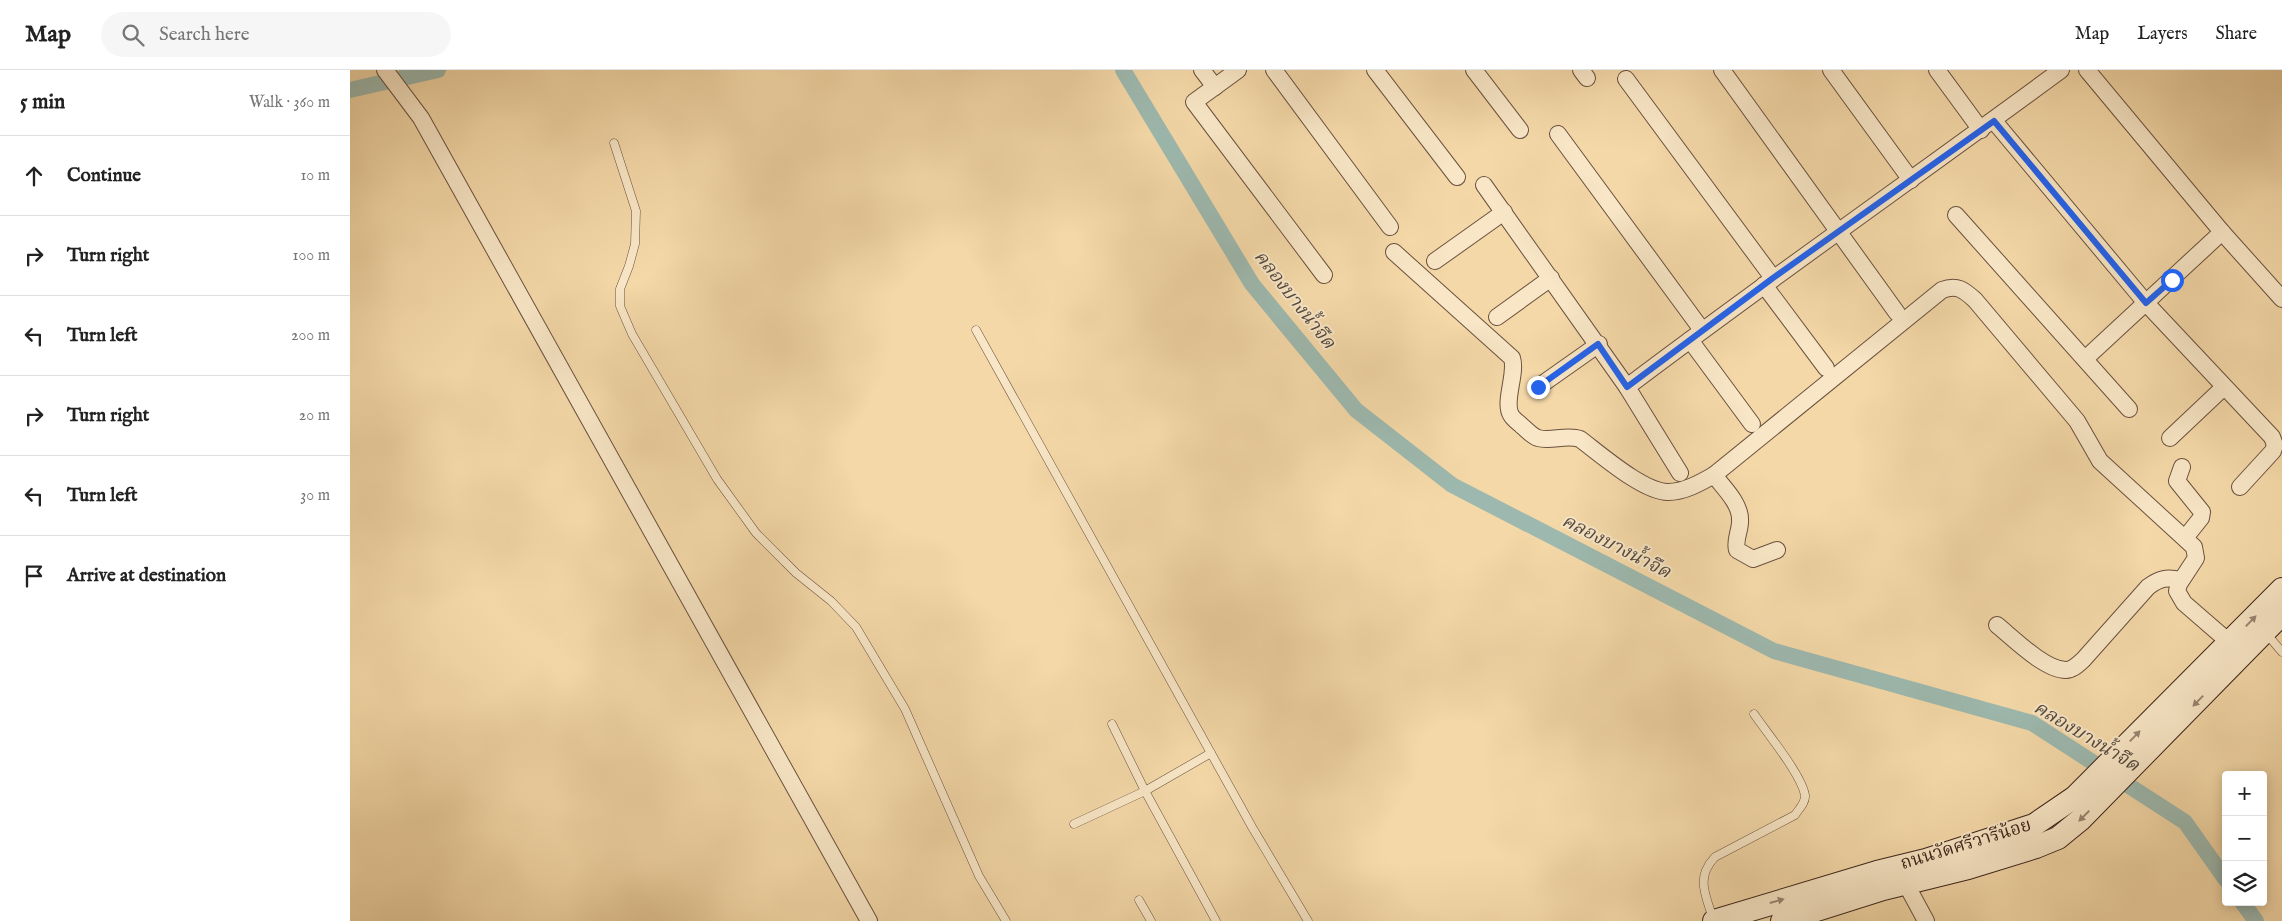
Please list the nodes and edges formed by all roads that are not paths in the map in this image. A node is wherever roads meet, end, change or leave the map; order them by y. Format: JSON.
{"nodes":[{"id":1,"x":385,"y":70,"type":"edge"},
{"id":2,"x":1202,"y":70,"type":"edge"},
{"id":3,"x":1238,"y":70,"type":"edge"},
{"id":4,"x":1274,"y":70,"type":"edge"},
{"id":5,"x":1375,"y":70,"type":"edge"},
{"id":6,"x":1474,"y":70,"type":"edge"},
{"id":7,"x":1722,"y":70,"type":"edge"},
{"id":8,"x":1831,"y":70,"type":"edge"},
{"id":9,"x":1937,"y":70,"type":"edge"},
{"id":10,"x":2087,"y":70,"type":"edge"},
{"id":11,"x":2052,"y":73,"type":"edge"},
{"id":12,"x":1626,"y":79,"type":"dead end"},
{"id":13,"x":1215,"y":87,"type":"junction"},
{"id":14,"x":1988,"y":126,"type":"junction"},
{"id":15,"x":1520,"y":130,"type":"dead end"},
{"id":16,"x":1558,"y":134,"type":"dead end"},
{"id":17,"x":614,"y":143,"type":"dead end"},
{"id":18,"x":1457,"y":177,"type":"dead end"},
{"id":19,"x":1911,"y":180,"type":"junction"},
{"id":20,"x":1484,"y":185,"type":"dead end"},
{"id":21,"x":1504,"y":212,"type":"junction"},
{"id":22,"x":1956,"y":215,"type":"dead end"},
{"id":23,"x":1390,"y":227,"type":"dead end"},
{"id":24,"x":1840,"y":231,"type":"junction"},
{"id":25,"x":2222,"y":232,"type":"junction"},
{"id":26,"x":1394,"y":252,"type":"dead end"},
{"id":27,"x":1435,"y":260,"type":"dead end"},
{"id":28,"x":1324,"y":275,"type":"dead end"},
{"id":29,"x":1551,"y":278,"type":"junction"},
{"id":30,"x":1769,"y":281,"type":"junction"},
{"id":31,"x":2282,"y":299,"type":"edge"},
{"id":32,"x":2146,"y":303,"type":"junction"},
{"id":33,"x":1897,"y":313,"type":"dead end"},
{"id":34,"x":1497,"y":318,"type":"dead end"},
{"id":35,"x":976,"y":330,"type":"dead end"},
{"id":36,"x":1696,"y":335,"type":"junction"},
{"id":37,"x":1598,"y":344,"type":"junction"},
{"id":38,"x":2085,"y":359,"type":"junction"},
{"id":39,"x":1826,"y":368,"type":"dead end"},
{"id":40,"x":1538,"y":387,"type":"dead end"},
{"id":41,"x":1627,"y":387,"type":"junction"},
{"id":42,"x":2224,"y":387,"type":"junction"},
{"id":43,"x":2129,"y":409,"type":"dead end"},
{"id":44,"x":1752,"y":424,"type":"dead end"},
{"id":45,"x":2170,"y":438,"type":"dead end"},
{"id":46,"x":2182,"y":467,"type":"dead end"},
{"id":47,"x":1680,"y":473,"type":"dead end"},
{"id":48,"x":1714,"y":475,"type":"junction"},
{"id":49,"x":2240,"y":487,"type":"dead end"},
{"id":50,"x":2184,"y":538,"type":"junction"},
{"id":51,"x":1777,"y":550,"type":"dead end"},
{"id":52,"x":2181,"y":580,"type":"junction"},
{"id":53,"x":2282,"y":589,"type":"edge"},
{"id":54,"x":2282,"y":614,"type":"edge"},
{"id":55,"x":1997,"y":626,"type":"dead end"},
{"id":56,"x":2265,"y":632,"type":"junction"},
{"id":57,"x":2282,"y":652,"type":"edge"},
{"id":58,"x":2227,"y":653,"type":"junction"},
{"id":59,"x":1754,"y":714,"type":"dead end"},
{"id":60,"x":1112,"y":724,"type":"dead end"},
{"id":61,"x":1211,"y":753,"type":"junction"},
{"id":62,"x":1145,"y":791,"type":"junction"},
{"id":63,"x":1074,"y":824,"type":"dead end"},
{"id":64,"x":1967,"y":857,"type":"junction"},
{"id":65,"x":1906,"y":884,"type":"junction"},
{"id":66,"x":1139,"y":900,"type":"dead end"},
{"id":67,"x":869,"y":921,"type":"edge"},
{"id":68,"x":1006,"y":921,"type":"edge"},
{"id":69,"x":1151,"y":921,"type":"edge"},
{"id":70,"x":1216,"y":921,"type":"edge"},
{"id":71,"x":1308,"y":921,"type":"edge"},
{"id":72,"x":1714,"y":921,"type":"edge"},
{"id":73,"x":1782,"y":921,"type":"edge"},
{"id":74,"x":1926,"y":921,"type":"edge"}],
"edges":[{"from":1,"to":67,"type":"street"},
{"from":2,"to":13,"type":"street"},
{"from":3,"to":13,"type":"street"},
{"from":4,"to":23,"type":"street"},
{"from":5,"to":18,"type":"street"},
{"from":6,"to":15,"type":"street"},
{"from":7,"to":24,"type":"street"},
{"from":8,"to":19,"type":"street"},
{"from":9,"to":14,"type":"street"},
{"from":10,"to":25,"type":"street"},
{"from":11,"to":14,"type":"street"},
{"from":12,"to":30,"type":"street"},
{"from":13,"to":28,"type":"street"},
{"from":14,"to":19,"type":"street"},
{"from":14,"to":32,"type":"street"},
{"from":16,"to":36,"type":"street"},
{"from":17,"to":68,"type":"lane"},
{"from":19,"to":24,"type":"street"},
{"from":20,"to":21,"type":"street"},
{"from":21,"to":27,"type":"street"},
{"from":21,"to":29,"type":"street"},
{"from":22,"to":38,"type":"street"},
{"from":24,"to":30,"type":"street"},
{"from":24,"to":33,"type":"street"},
{"from":25,"to":31,"type":"street"},
{"from":25,"to":32,"type":"street"},
{"from":26,"to":48,"type":"street"},
{"from":29,"to":34,"type":"street"},
{"from":29,"to":37,"type":"street"},
{"from":30,"to":36,"type":"street"},
{"from":30,"to":39,"type":"street"},
{"from":32,"to":38,"type":"street"},
{"from":32,"to":42,"type":"street"},
{"from":35,"to":61,"type":"lane"},
{"from":36,"to":41,"type":"street"},
{"from":36,"to":44,"type":"street"},
{"from":37,"to":40,"type":"street"},
{"from":37,"to":41,"type":"street"},
{"from":38,"to":43,"type":"street"},
{"from":41,"to":47,"type":"street"},
{"from":42,"to":45,"type":"street"},
{"from":42,"to":49,"type":"street"},
{"from":46,"to":50,"type":"street"},
{"from":48,"to":50,"type":"street"},
{"from":48,"to":51,"type":"street"},
{"from":50,"to":52,"type":"street"},
{"from":52,"to":55,"type":"street"},
{"from":52,"to":58,"type":"street"},
{"from":58,"to":53,"type":"main road","name":"ถนนวัดศรีวารีน้อย","one_way":true},
{"from":54,"to":56,"type":"main road","name":"ถนนวัดศรีวารีน้อย"},
{"from":56,"to":57,"type":"lane"},
{"from":56,"to":58,"type":"main road","name":"ถนนวัดศรีวารีน้อย"},
{"from":58,"to":64,"type":"main road","name":"ถนนวัดศรีวารีน้อย"},
{"from":59,"to":72,"type":"lane"},
{"from":60,"to":62,"type":"lane"},
{"from":61,"to":62,"type":"lane"},
{"from":61,"to":71,"type":"lane"},
{"from":62,"to":63,"type":"lane"},
{"from":62,"to":70,"type":"lane"},
{"from":64,"to":65,"type":"main road","name":"ถนนวัดศรีวารีน้อย"},
{"from":72,"to":64,"type":"main road","name":"ถนนวัดศรีวารีน้อย","one_way":true},
{"from":65,"to":73,"type":"main road","name":"ถนนวัดศรีวารีน้อย"},
{"from":65,"to":74,"type":"street"},
{"from":66,"to":69,"type":"lane"}]}
